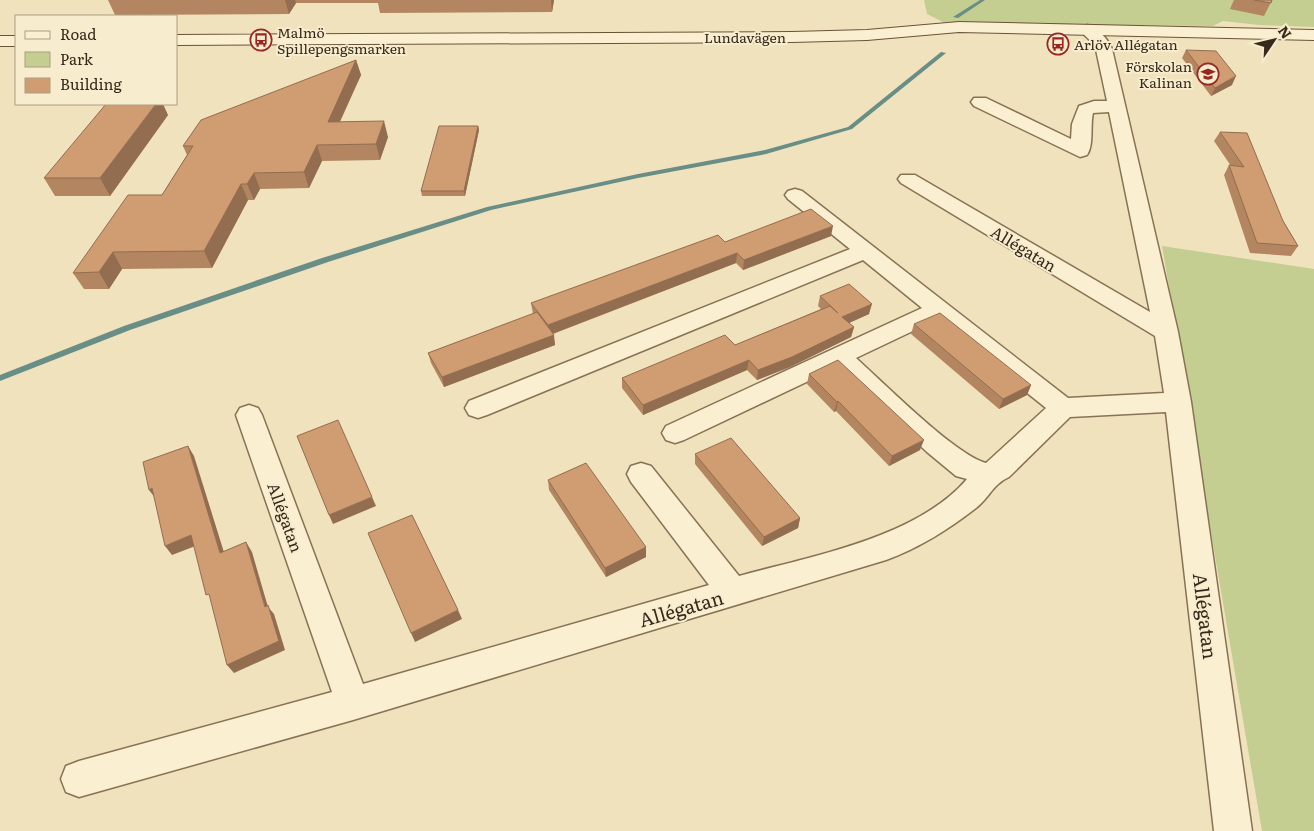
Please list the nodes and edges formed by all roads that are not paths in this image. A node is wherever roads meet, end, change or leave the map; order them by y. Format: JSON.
{"nodes":[{"id":1,"x":1314,"y":35,"type":"edge"},
{"id":2,"x":1095,"y":36,"type":"junction"},
{"id":3,"x":178,"y":40,"type":"edge"},
{"id":4,"x":0,"y":41,"type":"edge"},
{"id":5,"x":15,"y":41,"type":"edge"},
{"id":6,"x":945,"y":44,"type":"dead end"},
{"id":7,"x":989,"y":44,"type":"dead end"},
{"id":8,"x":1314,"y":45,"type":"edge"},
{"id":9,"x":15,"y":50,"type":"edge"},
{"id":10,"x":178,"y":50,"type":"edge"},
{"id":11,"x":0,"y":51,"type":"edge"},
{"id":12,"x":980,"y":102,"type":"dead end"},
{"id":13,"x":1116,"y":107,"type":"junction"},
{"id":14,"x":908,"y":179,"type":"dead end"},
{"id":15,"x":796,"y":195,"type":"dead end"},
{"id":16,"x":865,"y":251,"type":"junction"},
{"id":17,"x":937,"y":310,"type":"junction"},
{"id":18,"x":1166,"y":332,"type":"junction"},
{"id":19,"x":838,"y":356,"type":"junction"},
{"id":20,"x":1178,"y":402,"type":"junction"},
{"id":21,"x":478,"y":408,"type":"dead end"},
{"id":22,"x":1063,"y":408,"type":"junction"},
{"id":23,"x":249,"y":415,"type":"dead end"},
{"id":24,"x":675,"y":433,"type":"dead end"},
{"id":25,"x":641,"y":474,"type":"dead end"},
{"id":26,"x":988,"y":474,"type":"junction"},
{"id":27,"x":733,"y":593,"type":"junction"},
{"id":28,"x":353,"y":703,"type":"junction"},
{"id":29,"x":79,"y":779,"type":"dead end"},
{"id":30,"x":1234,"y":831,"type":"edge"}],
"edges":[{"from":1,"to":2,"type":"main road","name":"Lundavägen"},
{"from":2,"to":3,"type":"main road","name":"Lundavägen"},
{"from":2,"to":7,"type":"main road","name":"Lundavägen"},
{"from":2,"to":8,"type":"main road","name":"Lundavägen"},
{"from":2,"to":13,"type":"street","name":"Allégatan"},
{"from":4,"to":5,"type":"main road"},
{"from":6,"to":10,"type":"main road","name":"Lundavägen"},
{"from":9,"to":11,"type":"main road"},
{"from":12,"to":13,"type":"street"},
{"from":13,"to":18,"type":"street","name":"Allégatan"},
{"from":14,"to":18,"type":"street","name":"Allégatan"},
{"from":15,"to":16,"type":"street"},
{"from":16,"to":17,"type":"street"},
{"from":16,"to":21,"type":"street"},
{"from":17,"to":19,"type":"street"},
{"from":17,"to":22,"type":"street"},
{"from":18,"to":20,"type":"street","name":"Allégatan"},
{"from":19,"to":24,"type":"street"},
{"from":19,"to":26,"type":"street"},
{"from":20,"to":22,"type":"street"},
{"from":20,"to":30,"type":"street","name":"Allégatan"},
{"from":22,"to":26,"type":"street","name":"Allégatan"},
{"from":23,"to":28,"type":"street","name":"Allégatan"},
{"from":25,"to":27,"type":"street"},
{"from":26,"to":27,"type":"street","name":"Allégatan"},
{"from":27,"to":28,"type":"street","name":"Allégatan"},
{"from":28,"to":29,"type":"street","name":"Allégatan"}]}
